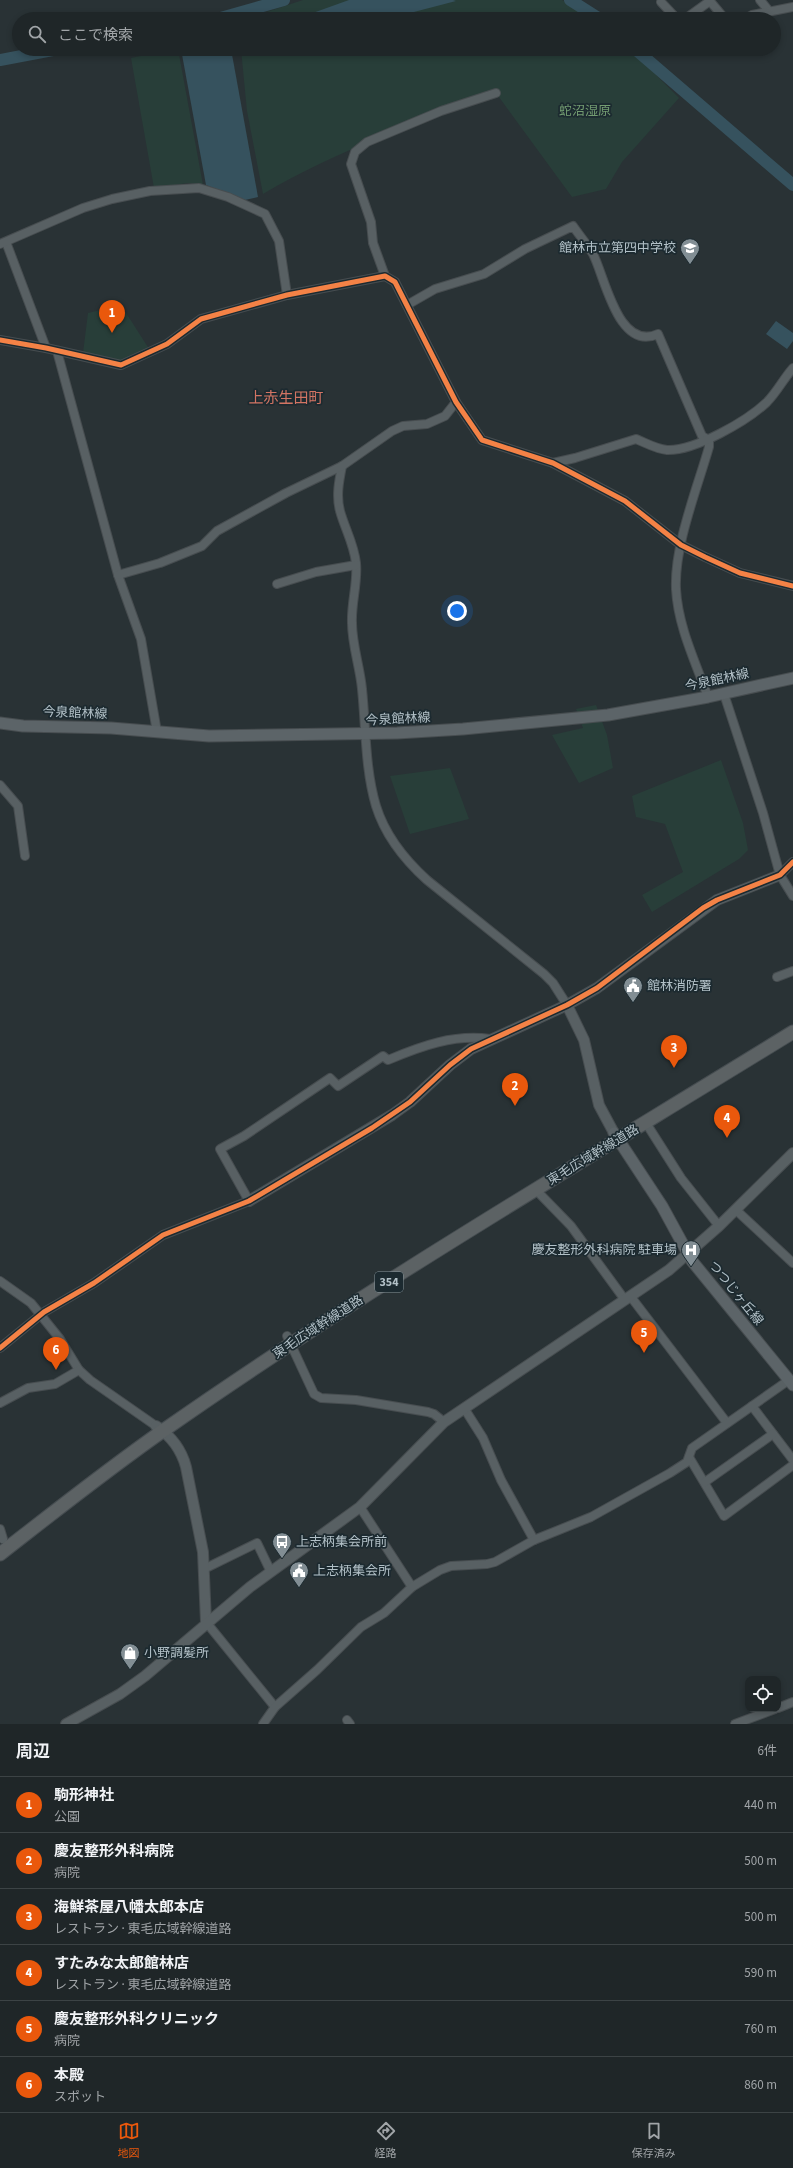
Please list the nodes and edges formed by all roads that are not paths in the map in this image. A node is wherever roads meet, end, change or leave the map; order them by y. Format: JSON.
{"nodes":[{"id":1,"x":709,"y":0,"type":"edge"},
{"id":2,"x":760,"y":0,"type":"edge"},
{"id":3,"x":662,"y":2,"type":"dead end"},
{"id":4,"x":793,"y":7,"type":"edge"},
{"id":5,"x":769,"y":11,"type":"junction"},
{"id":6,"x":671,"y":12,"type":"edge"},
{"id":7,"x":694,"y":12,"type":"edge"},
{"id":8,"x":719,"y":12,"type":"edge"},
{"id":9,"x":765,"y":12,"type":"edge"},
{"id":10,"x":496,"y":93,"type":"dead end"},
{"id":11,"x":3,"y":243,"type":"edge"},
{"id":12,"x":386,"y":276,"type":"junction"},
{"id":13,"x":287,"y":295,"type":"junction"},
{"id":14,"x":408,"y":305,"type":"junction"},
{"id":15,"x":0,"y":340,"type":"edge"},
{"id":16,"x":46,"y":348,"type":"junction"},
{"id":17,"x":57,"y":351,"type":"junction"},
{"id":18,"x":793,"y":368,"type":"edge"},
{"id":19,"x":456,"y":402,"type":"junction"},
{"id":20,"x":709,"y":440,"type":"junction"},
{"id":21,"x":553,"y":463,"type":"junction"},
{"id":22,"x":342,"y":466,"type":"junction"},
{"id":23,"x":681,"y":545,"type":"junction"},
{"id":24,"x":356,"y":565,"type":"junction"},
{"id":25,"x":118,"y":575,"type":"junction"},
{"id":26,"x":277,"y":584,"type":"dead end"},
{"id":27,"x":793,"y":586,"type":"edge"},
{"id":28,"x":793,"y":678,"type":"edge"},
{"id":29,"x":724,"y":694,"type":"junction"},
{"id":30,"x":708,"y":697,"type":"junction"},
{"id":31,"x":0,"y":723,"type":"edge"},
{"id":32,"x":157,"y":732,"type":"junction"},
{"id":33,"x":365,"y":734,"type":"junction"},
{"id":34,"x":0,"y":785,"type":"edge"},
{"id":35,"x":25,"y":856,"type":"dead end"},
{"id":36,"x":793,"y":862,"type":"edge"},
{"id":37,"x":780,"y":875,"type":"junction"},
{"id":38,"x":793,"y":896,"type":"edge"},
{"id":39,"x":793,"y":972,"type":"edge"},
{"id":40,"x":777,"y":977,"type":"dead end"},
{"id":41,"x":567,"y":1005,"type":"junction"},
{"id":42,"x":793,"y":1023,"type":"edge"},
{"id":43,"x":793,"y":1032,"type":"edge"},
{"id":44,"x":490,"y":1039,"type":"junction"},
{"id":45,"x":646,"y":1123,"type":"junction"},
{"id":46,"x":616,"y":1136,"type":"junction"},
{"id":47,"x":793,"y":1153,"type":"edge"},
{"id":48,"x":536,"y":1190,"type":"junction"},
{"id":49,"x":249,"y":1201,"type":"junction"},
{"id":50,"x":736,"y":1210,"type":"junction"},
{"id":51,"x":719,"y":1226,"type":"junction"},
{"id":52,"x":688,"y":1254,"type":"junction"},
{"id":53,"x":793,"y":1263,"type":"edge"},
{"id":54,"x":0,"y":1281,"type":"edge"},
{"id":55,"x":628,"y":1298,"type":"junction"},
{"id":56,"x":41,"y":1315,"type":"junction"},
{"id":57,"x":289,"y":1340,"type":"junction"},
{"id":58,"x":0,"y":1348,"type":"edge"},
{"id":59,"x":79,"y":1370,"type":"junction"},
{"id":60,"x":791,"y":1382,"type":"edge"},
{"id":61,"x":0,"y":1403,"type":"edge"},
{"id":62,"x":752,"y":1406,"type":"junction"},
{"id":63,"x":464,"y":1408,"type":"junction"},
{"id":64,"x":444,"y":1422,"type":"junction"},
{"id":65,"x":727,"y":1423,"type":"junction"},
{"id":66,"x":160,"y":1428,"type":"junction"},
{"id":67,"x":773,"y":1434,"type":"junction"},
{"id":68,"x":689,"y":1457,"type":"junction"},
{"id":69,"x":793,"y":1460,"type":"edge"},
{"id":70,"x":793,"y":1465,"type":"edge"},
{"id":71,"x":705,"y":1482,"type":"junction"},
{"id":72,"x":360,"y":1507,"type":"junction"},
{"id":73,"x":1,"y":1537,"type":"edge"},
{"id":74,"x":534,"y":1540,"type":"junction"},
{"id":75,"x":0,"y":1554,"type":"edge"},
{"id":76,"x":204,"y":1569,"type":"junction"},
{"id":77,"x":271,"y":1572,"type":"junction"},
{"id":78,"x":412,"y":1586,"type":"junction"},
{"id":79,"x":206,"y":1622,"type":"junction"},
{"id":80,"x":793,"y":1702,"type":"edge"},
{"id":81,"x":275,"y":1707,"type":"junction"},
{"id":82,"x":781,"y":1707,"type":"edge"},
{"id":83,"x":769,"y":1712,"type":"edge"},
{"id":84,"x":748,"y":1722,"type":"edge"},
{"id":85,"x":66,"y":1724,"type":"edge"},
{"id":86,"x":262,"y":1724,"type":"edge"},
{"id":87,"x":735,"y":1724,"type":"edge"}],
"edges":[{"from":1,"to":7,"type":"street"},
{"from":1,"to":8,"type":"street"},
{"from":2,"to":5,"type":"street"},
{"from":3,"to":6,"type":"street"},
{"from":4,"to":5,"type":"street"},
{"from":5,"to":9,"type":"street"},
{"from":10,"to":12,"type":"street"},
{"from":11,"to":13,"type":"street"},
{"from":11,"to":16,"type":"street"},
{"from":12,"to":13,"type":"street"},
{"from":12,"to":14,"type":"street"},
{"from":13,"to":17,"type":"street"},
{"from":14,"to":19,"type":"street"},
{"from":14,"to":20,"type":"street"},
{"from":15,"to":16,"type":"street"},
{"from":16,"to":17,"type":"street"},
{"from":17,"to":25,"type":"street"},
{"from":18,"to":20,"type":"street"},
{"from":19,"to":21,"type":"street"},
{"from":19,"to":22,"type":"street"},
{"from":20,"to":21,"type":"street"},
{"from":20,"to":23,"type":"street"},
{"from":21,"to":23,"type":"street"},
{"from":22,"to":24,"type":"street"},
{"from":22,"to":25,"type":"street"},
{"from":23,"to":27,"type":"street"},
{"from":23,"to":30,"type":"street"},
{"from":24,"to":26,"type":"street"},
{"from":24,"to":33,"type":"street"},
{"from":25,"to":32,"type":"street"},
{"from":28,"to":29,"type":"main road","name":"今泉館林線"},
{"from":29,"to":30,"type":"main road","name":"今泉館林線"},
{"from":29,"to":37,"type":"street"},
{"from":30,"to":33,"type":"main road","name":"今泉館林線"},
{"from":31,"to":32,"type":"main road","name":"今泉館林線"},
{"from":32,"to":33,"type":"main road","name":"今泉館林線"},
{"from":33,"to":41,"type":"street"},
{"from":34,"to":35,"type":"street"},
{"from":36,"to":37,"type":"street"},
{"from":37,"to":38,"type":"street"},
{"from":37,"to":41,"type":"street"},
{"from":39,"to":40,"type":"street"},
{"from":41,"to":44,"type":"street"},
{"from":41,"to":46,"type":"street"},
{"from":42,"to":46,"type":"highway","name":"東毛広域幹線道路","number":"354"},
{"from":43,"to":45,"type":"highway","name":"東毛広域幹線道路","number":"354"},
{"from":44,"to":49,"type":"street"},
{"from":44,"to":49,"type":"street"},
{"from":45,"to":46,"type":"highway","name":"東毛広域幹線道路","number":"354"},
{"from":45,"to":51,"type":"street"},
{"from":46,"to":48,"type":"highway","name":"東毛広域幹線道路","number":"354"},
{"from":46,"to":52,"type":"main road","name":"つつじヶ丘線"},
{"from":46,"to":57,"type":"highway","name":"東毛広域幹線道路","number":"354"},
{"from":47,"to":50,"type":"street"},
{"from":48,"to":55,"type":"street"},
{"from":48,"to":57,"type":"highway","name":"東毛広域幹線道路","number":"354"},
{"from":49,"to":56,"type":"street"},
{"from":50,"to":51,"type":"street"},
{"from":50,"to":53,"type":"street"},
{"from":51,"to":52,"type":"street"},
{"from":52,"to":55,"type":"street"},
{"from":52,"to":60,"type":"main road","name":"つつじヶ丘線"},
{"from":54,"to":56,"type":"street"},
{"from":55,"to":63,"type":"street"},
{"from":55,"to":65,"type":"street"},
{"from":56,"to":58,"type":"street"},
{"from":56,"to":59,"type":"street"},
{"from":57,"to":64,"type":"street"},
{"from":57,"to":66,"type":"highway","name":"東毛広域幹線道路","number":"354"},
{"from":59,"to":61,"type":"street"},
{"from":59,"to":66,"type":"street"},
{"from":60,"to":62,"type":"street"},
{"from":62,"to":65,"type":"street"},
{"from":62,"to":67,"type":"street"},
{"from":63,"to":64,"type":"street"},
{"from":63,"to":74,"type":"street"},
{"from":64,"to":72,"type":"street"},
{"from":65,"to":68,"type":"street"},
{"from":66,"to":73,"type":"highway","name":"東毛広域幹線道路","number":"354"},
{"from":66,"to":75,"type":"highway","name":"東毛広域幹線道路","number":"354"},
{"from":66,"to":76,"type":"street"},
{"from":67,"to":69,"type":"street"},
{"from":67,"to":71,"type":"street"},
{"from":68,"to":71,"type":"street"},
{"from":68,"to":74,"type":"street"},
{"from":70,"to":71,"type":"street"},
{"from":72,"to":77,"type":"street"},
{"from":72,"to":78,"type":"street"},
{"from":74,"to":78,"type":"street"},
{"from":76,"to":77,"type":"street"},
{"from":76,"to":79,"type":"street"},
{"from":77,"to":79,"type":"street"},
{"from":78,"to":81,"type":"street"},
{"from":79,"to":81,"type":"street"},
{"from":79,"to":85,"type":"street"},
{"from":80,"to":82,"type":"street"},
{"from":81,"to":86,"type":"street"},
{"from":83,"to":84,"type":"street"},
{"from":84,"to":87,"type":"street"}]}
